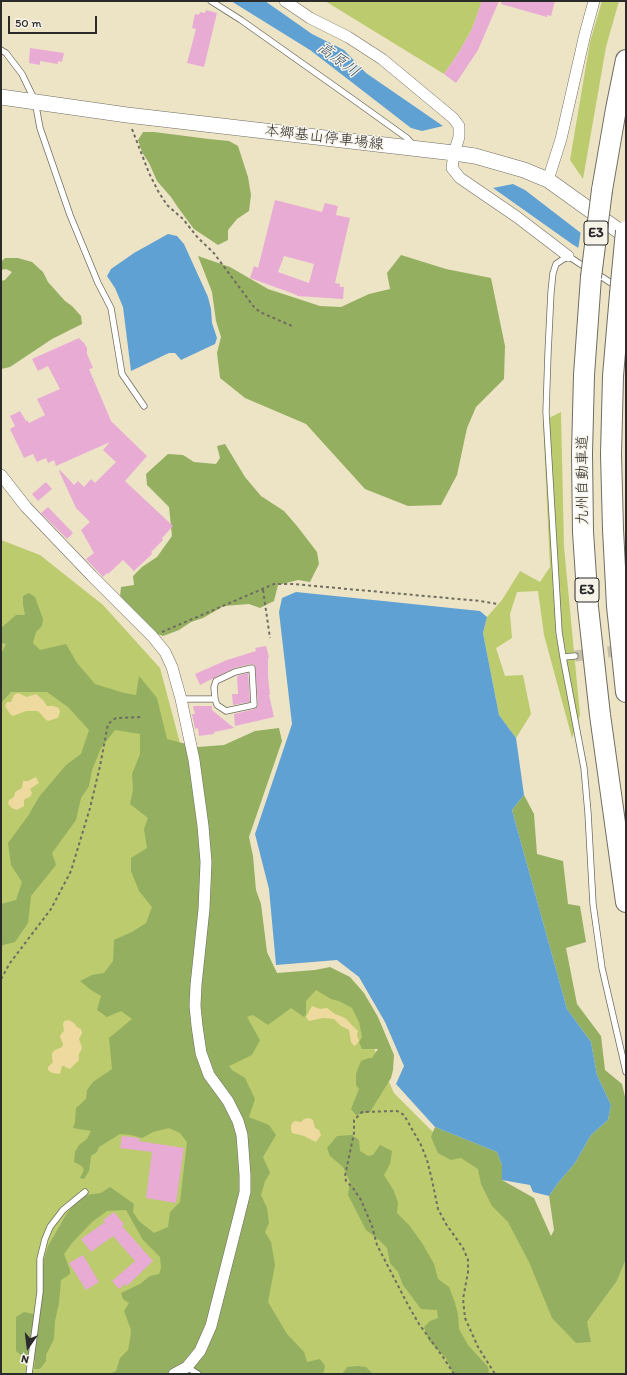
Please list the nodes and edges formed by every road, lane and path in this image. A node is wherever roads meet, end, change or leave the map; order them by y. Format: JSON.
{"nodes":[{"id":1,"x":211,"y":1,"type":"edge"},
{"id":2,"x":285,"y":1,"type":"edge"},
{"id":3,"x":594,"y":1,"type":"edge"},
{"id":4,"x":1,"y":50,"type":"edge"},
{"id":5,"x":626,"y":60,"type":"edge"},
{"id":6,"x":1,"y":97,"type":"edge"},
{"id":7,"x":35,"y":101,"type":"junction"},
{"id":8,"x":127,"y":115,"type":"junction"},
{"id":9,"x":415,"y":149,"type":"junction"},
{"id":10,"x":454,"y":153,"type":"junction"},
{"id":11,"x":548,"y":180,"type":"junction"},
{"id":12,"x":626,"y":231,"type":"edge"},
{"id":13,"x":626,"y":236,"type":"edge"},
{"id":14,"x":568,"y":256,"type":"junction"},
{"id":15,"x":623,"y":293,"type":"edge"},
{"id":16,"x":292,"y":326,"type":"dead end"},
{"id":17,"x":144,"y":406,"type":"dead end"},
{"id":18,"x":1,"y":475,"type":"edge"},
{"id":19,"x":263,"y":590,"type":"junction"},
{"id":20,"x":498,"y":604,"type":"dead end"},
{"id":21,"x":152,"y":636,"type":"junction"},
{"id":22,"x":270,"y":638,"type":"dead end"},
{"id":23,"x":575,"y":656,"type":"tunnel mouth"},
{"id":24,"x":563,"y":657,"type":"junction"},
{"id":25,"x":626,"y":692,"type":"edge"},
{"id":26,"x":181,"y":699,"type":"junction"},
{"id":27,"x":215,"y":699,"type":"junction"},
{"id":28,"x":143,"y":717,"type":"dead end"},
{"id":29,"x":626,"y":902,"type":"edge"},
{"id":30,"x":1,"y":979,"type":"edge"},
{"id":31,"x":626,"y":1072,"type":"edge"},
{"id":32,"x":84,"y":1192,"type":"dead end"},
{"id":33,"x":187,"y":1367,"type":"junction"},
{"id":34,"x":29,"y":1374,"type":"edge"},
{"id":35,"x":174,"y":1374,"type":"edge"},
{"id":36,"x":198,"y":1374,"type":"edge"},
{"id":37,"x":454,"y":1374,"type":"edge"},
{"id":38,"x":495,"y":1374,"type":"edge"}],
"edges":[{"from":1,"to":9,"type":"lane"},
{"from":2,"to":10,"type":"street"},
{"from":3,"to":11,"type":"street"},
{"from":4,"to":7,"type":"lane"},
{"from":5,"to":29,"type":"highway","name":"九州自動車道","number":"E3","bridge":true},
{"from":6,"to":7,"type":"main road","name":"本郷基山停車場線"},
{"from":7,"to":8,"type":"main road","name":"本郷基山停車場線"},
{"from":7,"to":17,"type":"lane"},
{"from":8,"to":9,"type":"main road","name":"本郷基山停車場線"},
{"from":8,"to":16,"type":"path"},
{"from":9,"to":10,"type":"main road","name":"本郷基山停車場線"},
{"from":10,"to":11,"type":"main road","name":"本郷基山停車場線"},
{"from":10,"to":14,"type":"street"},
{"from":11,"to":13,"type":"main road","name":"本郷基山停車場線"},
{"from":12,"to":15,"type":"highway","name":"九州自動車道","number":"E3","bridge":true},
{"from":14,"to":15,"type":"lane"},
{"from":14,"to":24,"type":"lane"},
{"from":15,"to":25,"type":"highway","name":"九州自動車道","number":"E3"},
{"from":18,"to":21,"type":"street"},
{"from":19,"to":20,"type":"path"},
{"from":19,"to":21,"type":"path"},
{"from":19,"to":22,"type":"path"},
{"from":21,"to":26,"type":"street"},
{"from":23,"to":24,"type":"lane"},
{"from":24,"to":31,"type":"lane"},
{"from":26,"to":27,"type":"lane"},
{"from":26,"to":33,"type":"street"},
{"from":27,"to":27,"type":"lane"},
{"from":28,"to":30,"type":"path"},
{"from":32,"to":34,"type":"lane"},
{"from":33,"to":35,"type":"street"},
{"from":33,"to":36,"type":"lane"},
{"from":37,"to":38,"type":"path"}]}
